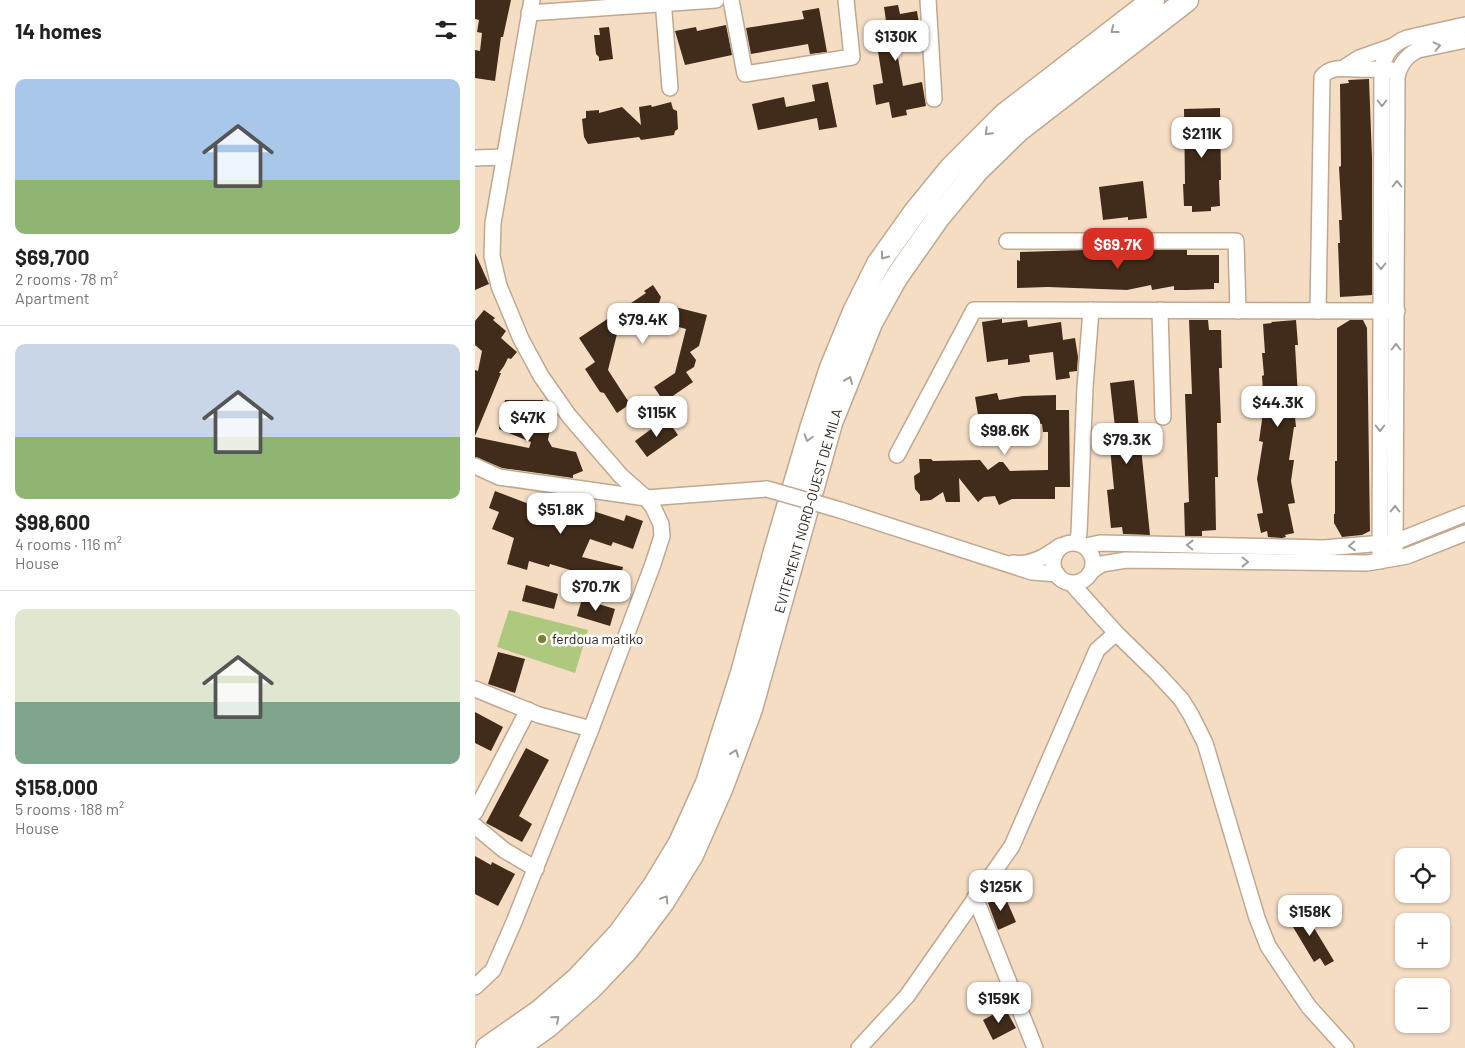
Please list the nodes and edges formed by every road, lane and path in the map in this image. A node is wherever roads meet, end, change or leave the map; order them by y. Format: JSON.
{"nodes":[{"id":1,"x":716,"y":0,"type":"edge"},
{"id":2,"x":731,"y":0,"type":"edge"},
{"id":3,"x":846,"y":0,"type":"edge"},
{"id":4,"x":927,"y":0,"type":"edge"},
{"id":5,"x":1153,"y":0,"type":"edge"},
{"id":6,"x":1187,"y":0,"type":"edge"},
{"id":7,"x":663,"y":2,"type":"edge"},
{"id":8,"x":530,"y":6,"type":"edge"},
{"id":9,"x":1465,"y":25,"type":"edge"},
{"id":10,"x":1407,"y":38,"type":"junction"},
{"id":11,"x":1465,"y":40,"type":"edge"},
{"id":12,"x":1393,"y":46,"type":"junction"},
{"id":13,"x":1413,"y":53,"type":"junction"},
{"id":14,"x":1345,"y":67,"type":"junction"},
{"id":15,"x":1382,"y":68,"type":"junction"},
{"id":16,"x":1398,"y":71,"type":"junction"},
{"id":17,"x":670,"y":88,"type":"dead end"},
{"id":18,"x":934,"y":99,"type":"dead end"},
{"id":19,"x":504,"y":157,"type":"junction"},
{"id":20,"x":475,"y":158,"type":"edge"},
{"id":21,"x":1007,"y":241,"type":"dead end"},
{"id":22,"x":1091,"y":310,"type":"junction"},
{"id":23,"x":1160,"y":310,"type":"junction"},
{"id":24,"x":1238,"y":311,"type":"junction"},
{"id":25,"x":1318,"y":311,"type":"junction"},
{"id":26,"x":1381,"y":311,"type":"junction"},
{"id":27,"x":1397,"y":312,"type":"junction"},
{"id":28,"x":1163,"y":418,"type":"dead end"},
{"id":29,"x":897,"y":455,"type":"dead end"},
{"id":30,"x":475,"y":466,"type":"edge"},
{"id":31,"x":646,"y":498,"type":"junction"},
{"id":32,"x":1465,"y":514,"type":"edge"},
{"id":33,"x":1465,"y":533,"type":"edge"},
{"id":34,"x":1387,"y":543,"type":"junction"},
{"id":35,"x":1061,"y":545,"type":"junction"},
{"id":36,"x":1082,"y":545,"type":"junction"},
{"id":37,"x":992,"y":558,"type":"junction"},
{"id":38,"x":1395,"y":558,"type":"junction"},
{"id":39,"x":1380,"y":561,"type":"junction"},
{"id":40,"x":1093,"y":570,"type":"junction"},
{"id":41,"x":1057,"y":574,"type":"junction"},
{"id":42,"x":1072,"y":584,"type":"junction"},
{"id":43,"x":1116,"y":633,"type":"junction"},
{"id":44,"x":475,"y":689,"type":"edge"},
{"id":45,"x":528,"y":710,"type":"junction"},
{"id":46,"x":591,"y":729,"type":"junction"},
{"id":47,"x":475,"y":812,"type":"edge"},
{"id":48,"x":475,"y":826,"type":"edge"},
{"id":49,"x":536,"y":868,"type":"junction"},
{"id":50,"x":975,"y":897,"type":"junction"},
{"id":51,"x":475,"y":987,"type":"edge"},
{"id":52,"x":487,"y":1048,"type":"edge"},
{"id":53,"x":517,"y":1048,"type":"edge"},
{"id":54,"x":859,"y":1048,"type":"edge"},
{"id":55,"x":1035,"y":1048,"type":"edge"},
{"id":56,"x":1346,"y":1048,"type":"edge"}],
"edges":[{"from":1,"to":7,"type":"street"},
{"from":2,"to":3,"type":"street"},
{"from":4,"to":18,"type":"street"},
{"from":5,"to":52,"type":"highway","one_way":true},
{"from":53,"to":6,"type":"highway","name":"EVITEMENT NORD-OUEST DE MILA","one_way":true},
{"from":7,"to":8,"type":"street"},
{"from":7,"to":17,"type":"street"},
{"from":8,"to":19,"type":"street"},
{"from":9,"to":10,"type":"street"},
{"from":10,"to":12,"type":"street"},
{"from":10,"to":13,"type":"street"},
{"from":13,"to":11,"type":"street","one_way":true},
{"from":12,"to":14,"type":"street"},
{"from":12,"to":15,"type":"street"},
{"from":13,"to":16,"type":"street"},
{"from":14,"to":15,"type":"street"},
{"from":14,"to":25,"type":"street"},
{"from":15,"to":16,"type":"street"},
{"from":15,"to":26,"type":"street","one_way":true},
{"from":27,"to":16,"type":"street","one_way":true},
{"from":19,"to":20,"type":"street"},
{"from":19,"to":31,"type":"street"},
{"from":21,"to":24,"type":"street"},
{"from":22,"to":23,"type":"street"},
{"from":22,"to":29,"type":"street"},
{"from":22,"to":36,"type":"street"},
{"from":23,"to":24,"type":"street"},
{"from":23,"to":28,"type":"street"},
{"from":24,"to":25,"type":"street"},
{"from":25,"to":26,"type":"street"},
{"from":26,"to":27,"type":"street"},
{"from":26,"to":34,"type":"street","one_way":true},
{"from":34,"to":27,"type":"street","one_way":true},
{"from":30,"to":31,"type":"street"},
{"from":31,"to":37,"type":"street","bridge":true},
{"from":31,"to":46,"type":"street"},
{"from":32,"to":34,"type":"street"},
{"from":33,"to":38,"type":"street"},
{"from":34,"to":36,"type":"street","one_way":true},
{"from":34,"to":38,"type":"street"},
{"from":34,"to":39,"type":"street"},
{"from":35,"to":36,"type":"street"},
{"from":35,"to":37,"type":"street"},
{"from":35,"to":41,"type":"street"},
{"from":36,"to":40,"type":"street"},
{"from":37,"to":41,"type":"street"},
{"from":38,"to":39,"type":"street"},
{"from":40,"to":39,"type":"street","one_way":true},
{"from":40,"to":42,"type":"street"},
{"from":41,"to":42,"type":"street"},
{"from":42,"to":43,"type":"street"},
{"from":43,"to":50,"type":"street"},
{"from":43,"to":56,"type":"street"},
{"from":44,"to":45,"type":"street"},
{"from":45,"to":46,"type":"street"},
{"from":45,"to":47,"type":"street"},
{"from":46,"to":49,"type":"street"},
{"from":48,"to":49,"type":"street"},
{"from":49,"to":51,"type":"street"},
{"from":50,"to":54,"type":"street"},
{"from":50,"to":55,"type":"street"}]}
